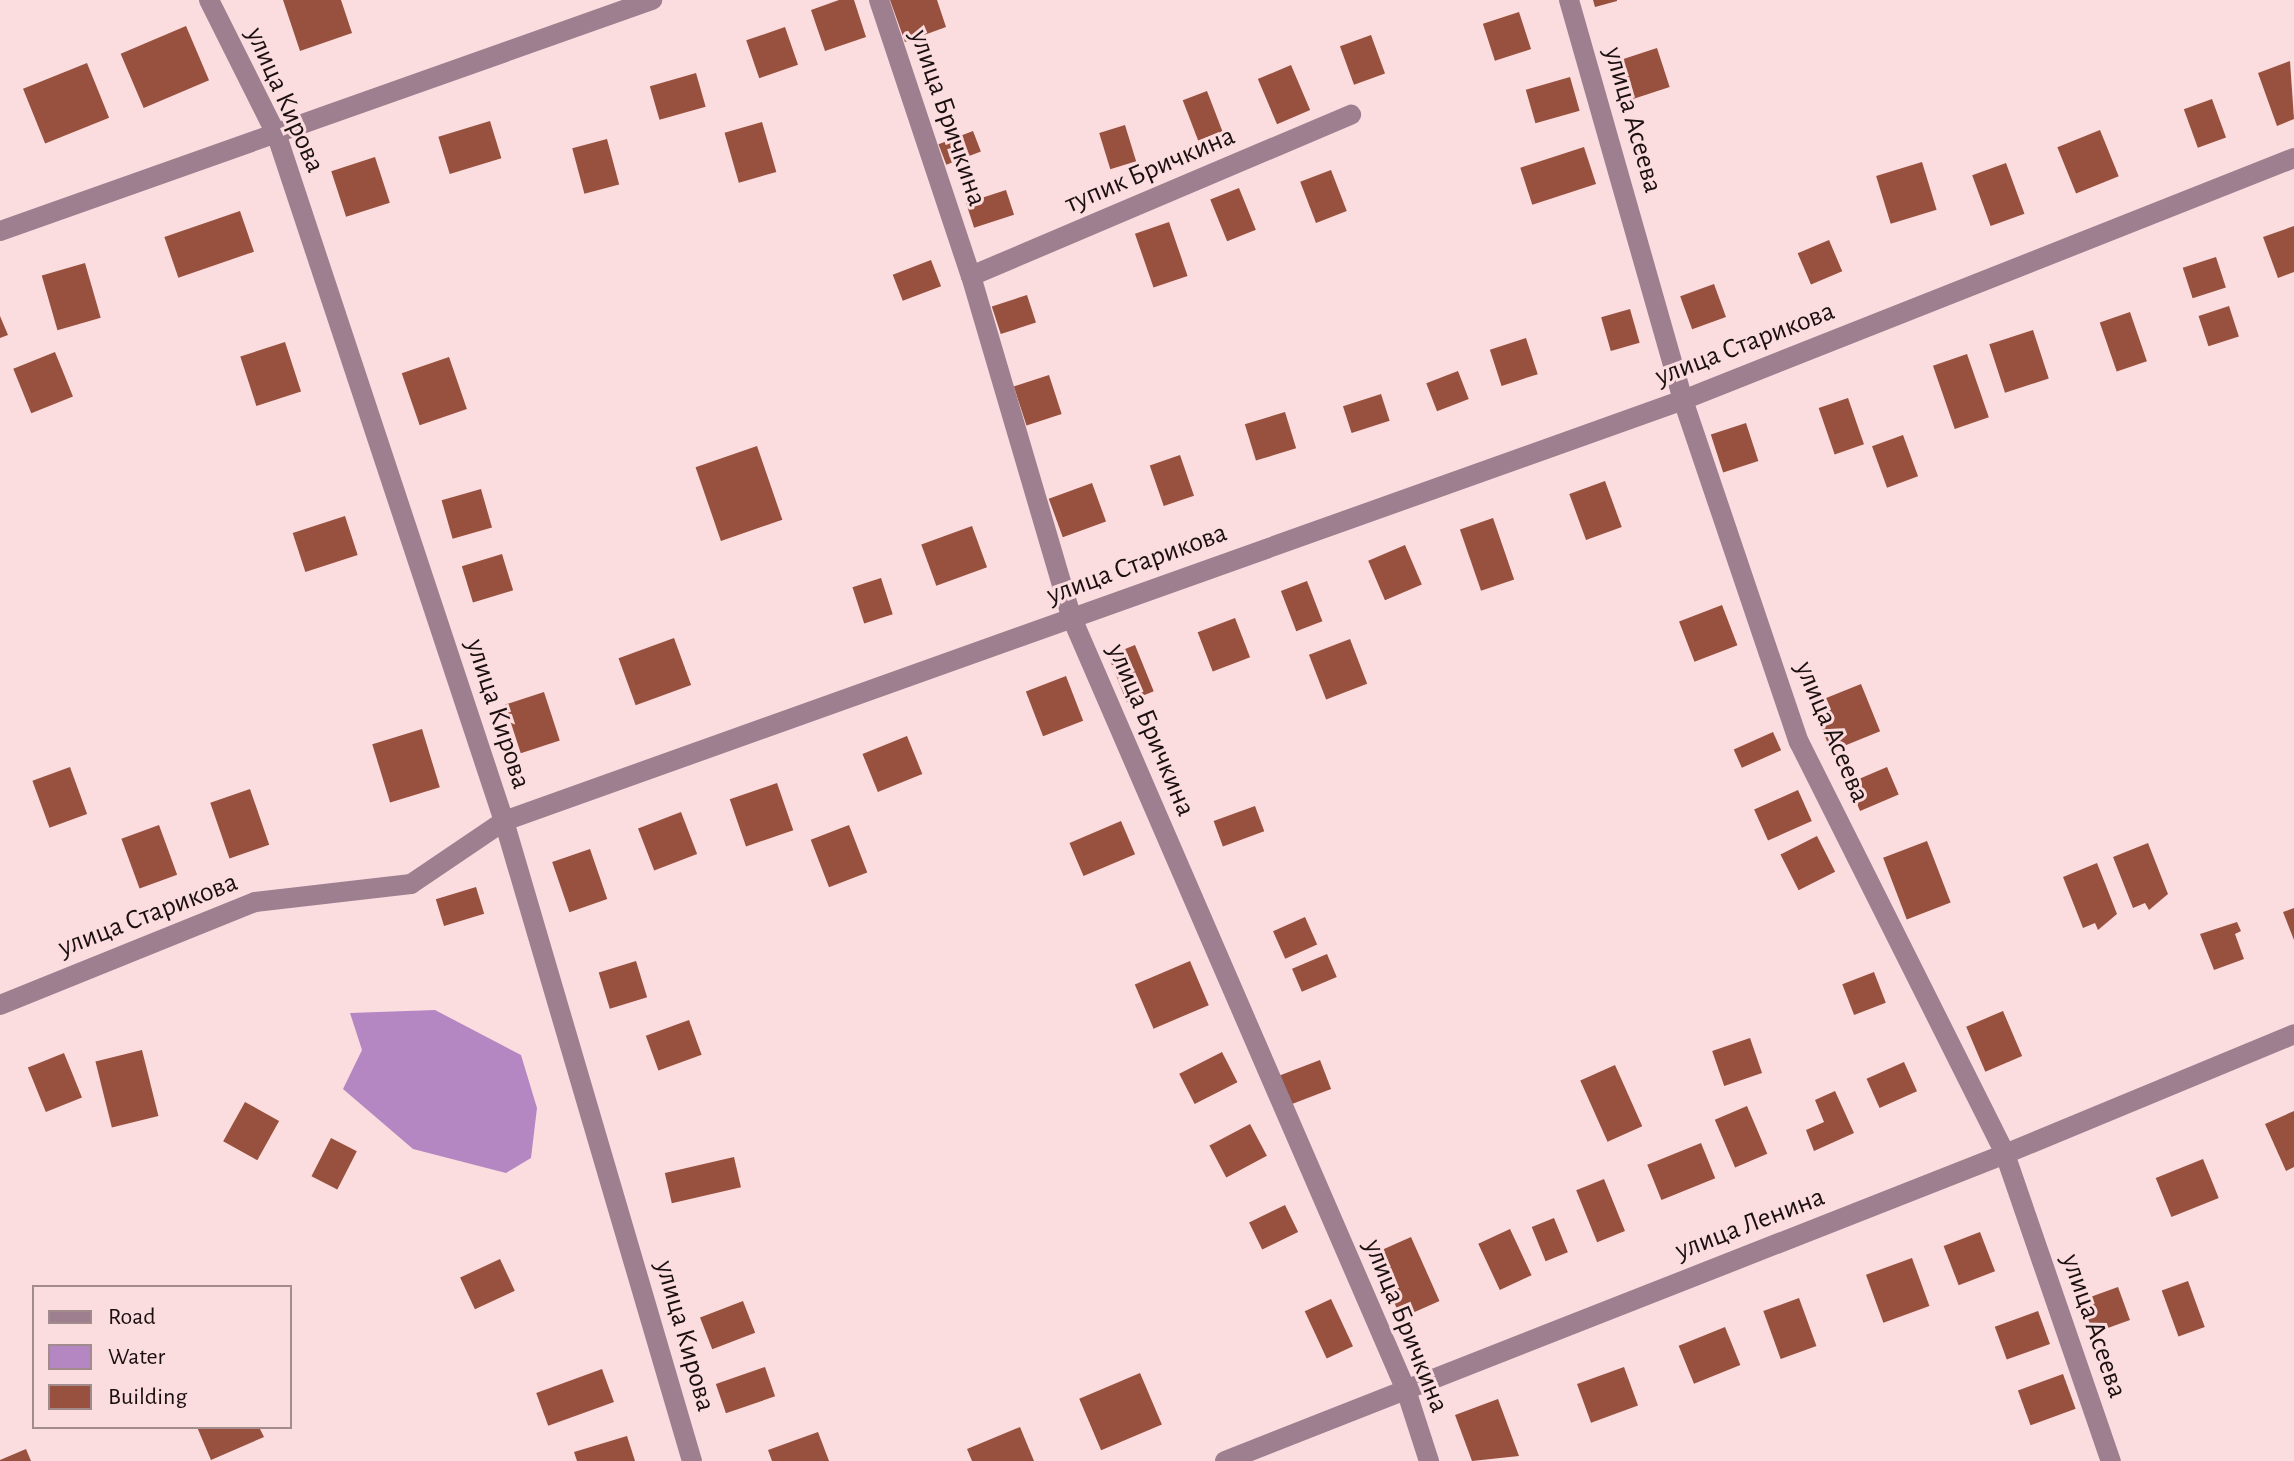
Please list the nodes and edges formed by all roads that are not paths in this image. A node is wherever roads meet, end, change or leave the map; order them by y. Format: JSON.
{"nodes":[{"id":1,"x":209,"y":0,"type":"edge"},
{"id":2,"x":652,"y":0,"type":"edge"},
{"id":3,"x":879,"y":0,"type":"edge"},
{"id":4,"x":1569,"y":0,"type":"edge"},
{"id":5,"x":1351,"y":115,"type":"dead end"},
{"id":6,"x":277,"y":136,"type":"junction"},
{"id":7,"x":2294,"y":158,"type":"edge"},
{"id":8,"x":0,"y":231,"type":"edge"},
{"id":9,"x":971,"y":276,"type":"junction"},
{"id":10,"x":1683,"y":400,"type":"junction"},
{"id":11,"x":1071,"y":616,"type":"junction"},
{"id":12,"x":504,"y":821,"type":"junction"},
{"id":13,"x":0,"y":1005,"type":"edge"},
{"id":14,"x":2294,"y":1034,"type":"edge"},
{"id":15,"x":2005,"y":1154,"type":"junction"},
{"id":16,"x":1406,"y":1390,"type":"junction"},
{"id":17,"x":692,"y":1461,"type":"edge"},
{"id":18,"x":1225,"y":1461,"type":"edge"},
{"id":19,"x":1429,"y":1461,"type":"edge"},
{"id":20,"x":2111,"y":1461,"type":"edge"}],
"edges":[{"from":1,"to":6,"type":"street","name":"улица Кирова"},
{"from":2,"to":6,"type":"street"},
{"from":3,"to":9,"type":"street","name":"улица Бричкина"},
{"from":4,"to":10,"type":"street","name":"улица Асеева"},
{"from":5,"to":9,"type":"street","name":"тупик Бричкина"},
{"from":6,"to":8,"type":"street"},
{"from":6,"to":12,"type":"street","name":"улица Кирова"},
{"from":7,"to":10,"type":"street","name":"улица Старикова"},
{"from":9,"to":11,"type":"street","name":"улица Бричкина"},
{"from":10,"to":11,"type":"street","name":"улица Старикова"},
{"from":10,"to":15,"type":"street","name":"улица Асеева"},
{"from":11,"to":12,"type":"street","name":"улица Старикова"},
{"from":11,"to":16,"type":"street","name":"улица Бричкина"},
{"from":12,"to":13,"type":"street","name":"улица Старикова"},
{"from":12,"to":17,"type":"street","name":"улица Кирова"},
{"from":14,"to":15,"type":"street","name":"улица Ленина"},
{"from":15,"to":16,"type":"street","name":"улица Ленина"},
{"from":15,"to":20,"type":"street","name":"улица Асеева"},
{"from":16,"to":18,"type":"street","name":"улица Ленина"},
{"from":16,"to":19,"type":"street","name":"улица Бричкина"}]}
